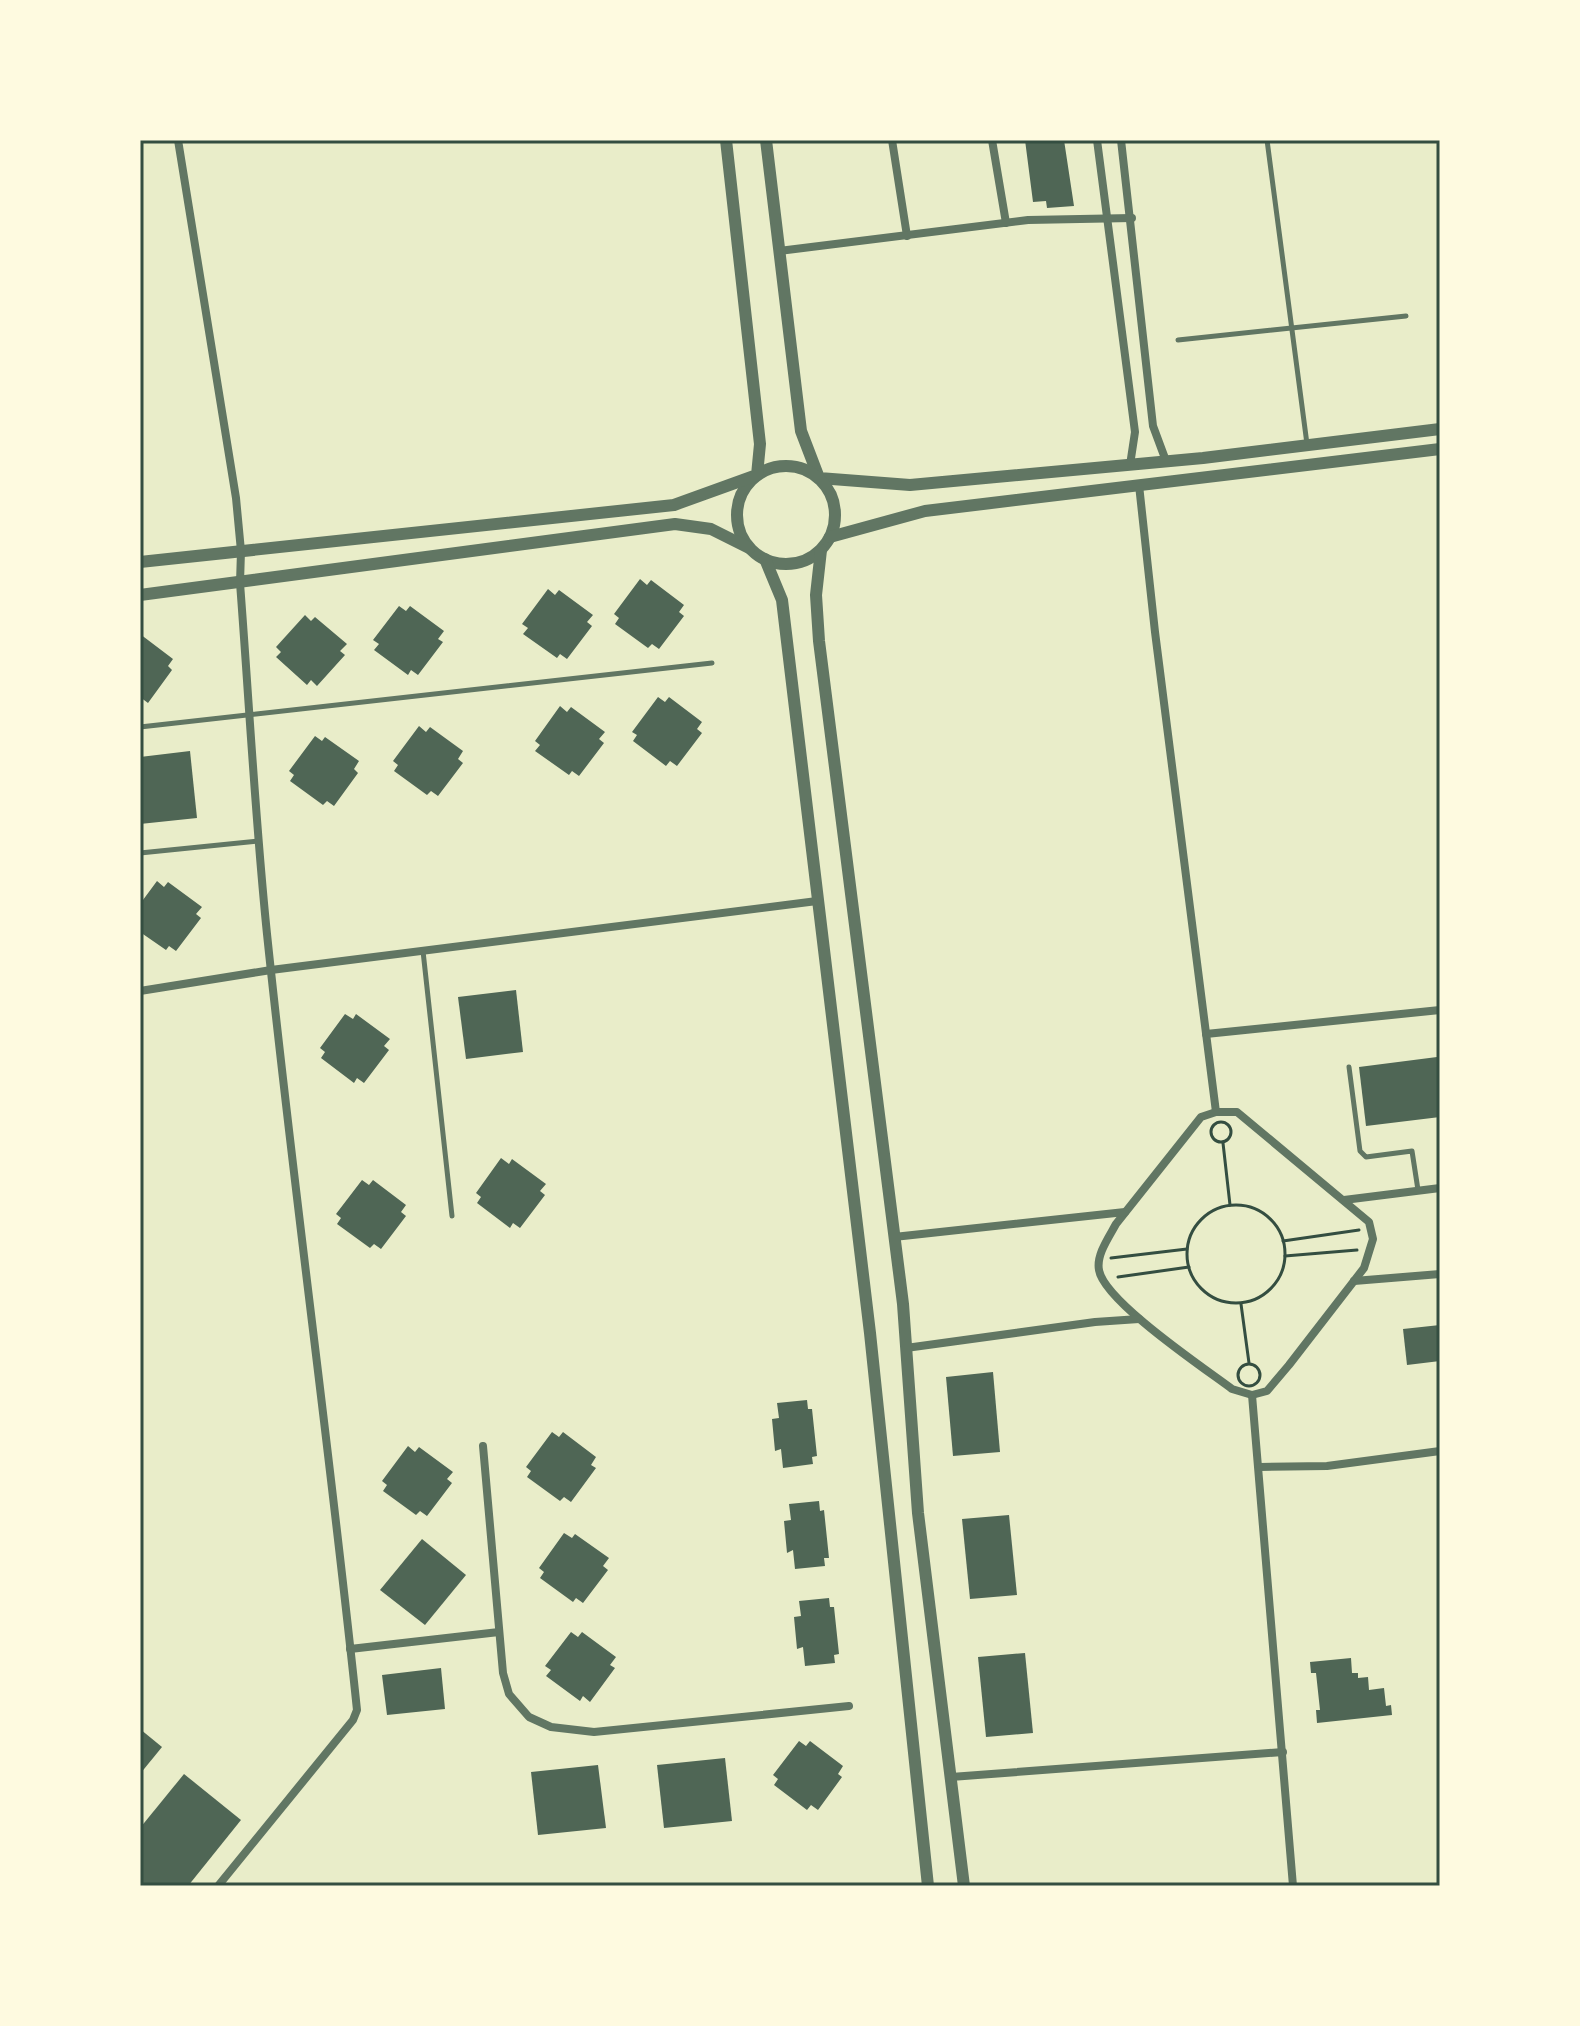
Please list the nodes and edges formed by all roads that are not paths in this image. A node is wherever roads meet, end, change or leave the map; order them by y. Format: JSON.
{"nodes":[{"id":1,"x":178,"y":140,"type":"edge"},
{"id":2,"x":726,"y":140,"type":"edge"},
{"id":3,"x":766,"y":140,"type":"edge"},
{"id":4,"x":892,"y":140,"type":"edge"},
{"id":5,"x":992,"y":140,"type":"edge"},
{"id":6,"x":1097,"y":140,"type":"edge"},
{"id":7,"x":1121,"y":140,"type":"edge"},
{"id":8,"x":1267,"y":140,"type":"edge"},
{"id":9,"x":1106,"y":218,"type":"junction"},
{"id":10,"x":1132,"y":218,"type":"junction"},
{"id":11,"x":1006,"y":223,"type":"junction"},
{"id":12,"x":907,"y":236,"type":"junction"},
{"id":13,"x":779,"y":251,"type":"junction"},
{"id":14,"x":1406,"y":316,"type":"dead end"},
{"id":15,"x":1292,"y":328,"type":"junction"},
{"id":16,"x":1178,"y":340,"type":"dead end"},
{"id":17,"x":1440,"y":429,"type":"edge"},
{"id":18,"x":1307,"y":445,"type":"junction"},
{"id":19,"x":1440,"y":449,"type":"edge"},
{"id":20,"x":1166,"y":461,"type":"junction"},
{"id":21,"x":1130,"y":465,"type":"junction"},
{"id":22,"x":1309,"y":465,"type":"junction"},
{"id":23,"x":757,"y":475,"type":"junction"},
{"id":24,"x":819,"y":478,"type":"junction"},
{"id":25,"x":1139,"y":485,"type":"junction"},
{"id":26,"x":830,"y":537,"type":"junction"},
{"id":27,"x":749,"y":548,"type":"junction"},
{"id":28,"x":821,"y":550,"type":"junction"},
{"id":29,"x":241,"y":551,"type":"junction"},
{"id":30,"x":765,"y":559,"type":"junction"},
{"id":31,"x":140,"y":562,"type":"edge"},
{"id":32,"x":240,"y":583,"type":"junction"},
{"id":33,"x":140,"y":595,"type":"edge"},
{"id":34,"x":712,"y":663,"type":"dead end"},
{"id":35,"x":250,"y":717,"type":"junction"},
{"id":36,"x":140,"y":727,"type":"edge"},
{"id":37,"x":260,"y":841,"type":"junction"},
{"id":38,"x":140,"y":853,"type":"edge"},
{"id":39,"x":817,"y":901,"type":"junction"},
{"id":40,"x":423,"y":951,"type":"junction"},
{"id":41,"x":271,"y":970,"type":"junction"},
{"id":42,"x":140,"y":991,"type":"edge"},
{"id":43,"x":1440,"y":1010,"type":"edge"},
{"id":44,"x":1206,"y":1034,"type":"junction"},
{"id":45,"x":1349,"y":1067,"type":"dead end"},
{"id":46,"x":1216,"y":1112,"type":"junction"},
{"id":47,"x":1440,"y":1188,"type":"edge"},
{"id":48,"x":1418,"y":1190,"type":"junction"},
{"id":49,"x":1344,"y":1200,"type":"junction"},
{"id":50,"x":1125,"y":1212,"type":"junction"},
{"id":51,"x":452,"y":1216,"type":"dead end"},
{"id":52,"x":894,"y":1237,"type":"junction"},
{"id":53,"x":1440,"y":1274,"type":"edge"},
{"id":54,"x":1354,"y":1281,"type":"junction"},
{"id":55,"x":1140,"y":1319,"type":"junction"},
{"id":56,"x":906,"y":1348,"type":"junction"},
{"id":57,"x":1252,"y":1395,"type":"junction"},
{"id":58,"x":483,"y":1446,"type":"dead end"},
{"id":59,"x":1440,"y":1451,"type":"edge"},
{"id":60,"x":1260,"y":1467,"type":"junction"},
{"id":61,"x":499,"y":1632,"type":"junction"},
{"id":62,"x":350,"y":1649,"type":"junction"},
{"id":63,"x":849,"y":1706,"type":"dead end"},
{"id":64,"x":1283,"y":1752,"type":"junction"},
{"id":65,"x":951,"y":1777,"type":"junction"},
{"id":66,"x":218,"y":1886,"type":"edge"},
{"id":67,"x":928,"y":1886,"type":"edge"},
{"id":68,"x":964,"y":1886,"type":"edge"},
{"id":69,"x":1293,"y":1886,"type":"edge"}],
"edges":[{"from":1,"to":29,"type":"street"},
{"from":2,"to":23,"type":"street"},
{"from":3,"to":13,"type":"street"},
{"from":4,"to":12,"type":"street"},
{"from":5,"to":11,"type":"street"},
{"from":6,"to":9,"type":"street"},
{"from":7,"to":10,"type":"street"},
{"from":8,"to":15,"type":"lane"},
{"from":9,"to":10,"type":"street"},
{"from":9,"to":11,"type":"street"},
{"from":9,"to":21,"type":"street"},
{"from":10,"to":20,"type":"street"},
{"from":11,"to":12,"type":"street"},
{"from":12,"to":13,"type":"street"},
{"from":13,"to":24,"type":"street"},
{"from":14,"to":15,"type":"lane"},
{"from":15,"to":16,"type":"lane"},
{"from":15,"to":18,"type":"lane"},
{"from":17,"to":18,"type":"street"},
{"from":18,"to":20,"type":"street"},
{"from":18,"to":22,"type":"street"},
{"from":19,"to":22,"type":"street"},
{"from":20,"to":21,"type":"street"},
{"from":21,"to":24,"type":"street"},
{"from":22,"to":25,"type":"street"},
{"from":23,"to":24,"type":"street"},
{"from":23,"to":27,"type":"street"},
{"from":23,"to":29,"type":"street"},
{"from":24,"to":26,"type":"street"},
{"from":25,"to":26,"type":"street"},
{"from":25,"to":44,"type":"street"},
{"from":26,"to":28,"type":"street"},
{"from":27,"to":30,"type":"street"},
{"from":27,"to":32,"type":"street"},
{"from":28,"to":30,"type":"street"},
{"from":28,"to":52,"type":"street"},
{"from":29,"to":31,"type":"street"},
{"from":29,"to":32,"type":"street"},
{"from":30,"to":39,"type":"street"},
{"from":32,"to":33,"type":"street"},
{"from":32,"to":35,"type":"street"},
{"from":34,"to":35,"type":"lane"},
{"from":35,"to":36,"type":"lane"},
{"from":35,"to":37,"type":"street"},
{"from":37,"to":38,"type":"lane"},
{"from":37,"to":41,"type":"street"},
{"from":39,"to":40,"type":"street"},
{"from":39,"to":67,"type":"street"},
{"from":40,"to":41,"type":"street"},
{"from":40,"to":51,"type":"lane"},
{"from":41,"to":42,"type":"street"},
{"from":41,"to":62,"type":"street"},
{"from":43,"to":44,"type":"street"},
{"from":44,"to":46,"type":"street"},
{"from":45,"to":48,"type":"lane"},
{"from":46,"to":49,"type":"street"},
{"from":46,"to":50,"type":"street"},
{"from":47,"to":48,"type":"street"},
{"from":48,"to":49,"type":"street"},
{"from":49,"to":54,"type":"street"},
{"from":50,"to":52,"type":"street"},
{"from":50,"to":55,"type":"street"},
{"from":52,"to":56,"type":"street"},
{"from":53,"to":54,"type":"street"},
{"from":54,"to":57,"type":"street"},
{"from":55,"to":56,"type":"street"},
{"from":55,"to":57,"type":"street"},
{"from":56,"to":65,"type":"street"},
{"from":57,"to":60,"type":"street"},
{"from":58,"to":61,"type":"street"},
{"from":59,"to":60,"type":"street"},
{"from":60,"to":64,"type":"street"},
{"from":61,"to":62,"type":"street"},
{"from":61,"to":63,"type":"street"},
{"from":62,"to":66,"type":"street"},
{"from":64,"to":65,"type":"street"},
{"from":64,"to":69,"type":"street"},
{"from":65,"to":68,"type":"street"}]}
